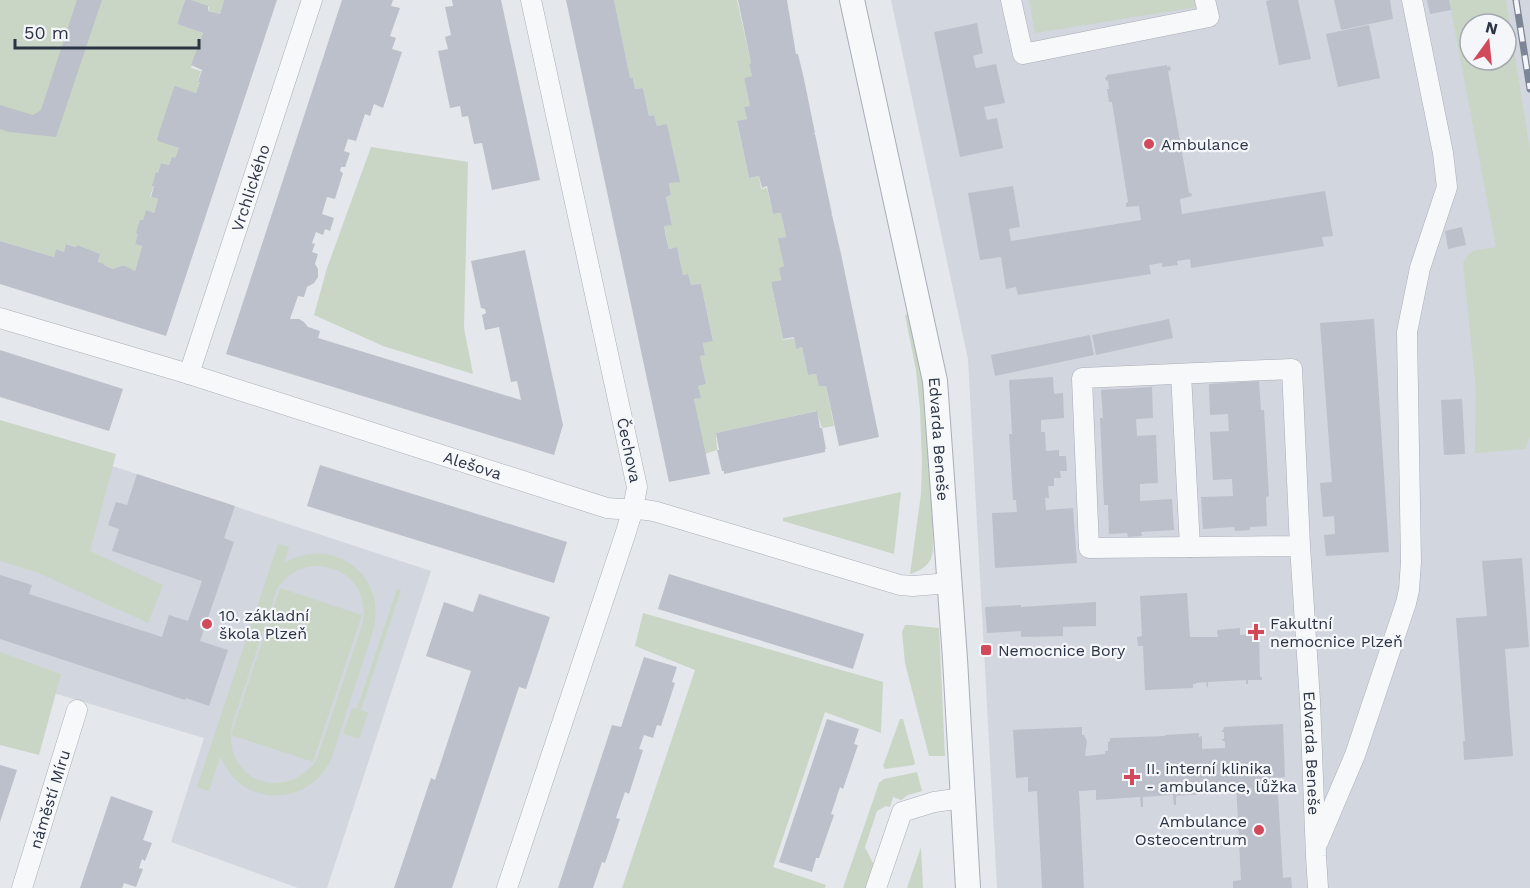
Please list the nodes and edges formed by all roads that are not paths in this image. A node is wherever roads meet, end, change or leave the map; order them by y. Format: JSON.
{"nodes":[{"id":1,"x":312,"y":0,"type":"edge"},
{"id":2,"x":531,"y":0,"type":"edge"},
{"id":3,"x":852,"y":0,"type":"edge"},
{"id":4,"x":1011,"y":0,"type":"edge"},
{"id":5,"x":1205,"y":0,"type":"edge"},
{"id":6,"x":1412,"y":0,"type":"edge"},
{"id":7,"x":0,"y":318,"type":"edge"},
{"id":8,"x":189,"y":374,"type":"junction"},
{"id":9,"x":1181,"y":374,"type":"junction"},
{"id":10,"x":633,"y":509,"type":"junction"},
{"id":11,"x":1300,"y":546,"type":"junction"},
{"id":12,"x":1190,"y":547,"type":"junction"},
{"id":13,"x":950,"y":583,"type":"junction"},
{"id":14,"x":77,"y":710,"type":"dead end"},
{"id":15,"x":963,"y":798,"type":"junction"},
{"id":16,"x":1316,"y":856,"type":"junction"},
{"id":17,"x":22,"y":888,"type":"edge"},
{"id":18,"x":507,"y":888,"type":"edge"},
{"id":19,"x":876,"y":888,"type":"edge"},
{"id":20,"x":968,"y":888,"type":"edge"},
{"id":21,"x":1318,"y":888,"type":"edge"}],
"edges":[{"from":1,"to":8,"type":"street","name":"Vrchlického"},
{"from":2,"to":10,"type":"street","name":"Čechova"},
{"from":3,"to":13,"type":"street","name":"Edvarda Beneše"},
{"from":4,"to":5,"type":"street"},
{"from":6,"to":16,"type":"street"},
{"from":7,"to":8,"type":"street","name":"Alešova"},
{"from":8,"to":10,"type":"street","name":"Alešova"},
{"from":9,"to":11,"type":"street","name":"Edvarda Beneše"},
{"from":9,"to":12,"type":"street"},
{"from":9,"to":12,"type":"street","name":"Edvarda Beneše"},
{"from":10,"to":13,"type":"street","name":"Alešova"},
{"from":10,"to":18,"type":"street","name":"Čechova"},
{"from":11,"to":12,"type":"street","name":"Edvarda Beneše"},
{"from":11,"to":16,"type":"street","name":"Edvarda Beneše"},
{"from":13,"to":15,"type":"street","name":"Edvarda Beneše"},
{"from":14,"to":17,"type":"street","name":"náměstí Míru"},
{"from":15,"to":19,"type":"street"},
{"from":15,"to":20,"type":"street","name":"Edvarda Beneše"},
{"from":16,"to":21,"type":"street","name":"Edvarda Beneše"}]}
